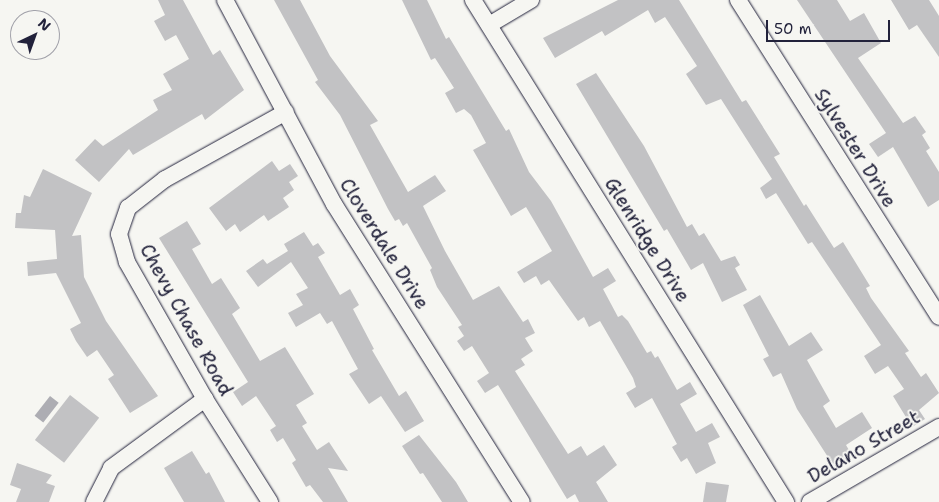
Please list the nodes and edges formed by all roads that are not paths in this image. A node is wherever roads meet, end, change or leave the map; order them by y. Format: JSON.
{"nodes":[{"id":1,"x":225,"y":0,"type":"edge"},
{"id":2,"x":473,"y":0,"type":"edge"},
{"id":3,"x":531,"y":0,"type":"edge"},
{"id":4,"x":738,"y":0,"type":"edge"},
{"id":5,"x":489,"y":25,"type":"junction"},
{"id":6,"x":286,"y":112,"type":"junction"},
{"id":7,"x":939,"y":317,"type":"edge"},
{"id":8,"x":205,"y":399,"type":"junction"},
{"id":9,"x":939,"y":427,"type":"edge"},
{"id":10,"x":94,"y":502,"type":"edge"},
{"id":11,"x":270,"y":502,"type":"edge"},
{"id":12,"x":522,"y":502,"type":"edge"},
{"id":13,"x":786,"y":502,"type":"edge"},
{"id":14,"x":810,"y":502,"type":"edge"}],
"edges":[{"from":1,"to":6,"type":"street","name":"Cloverdale Drive"},
{"from":2,"to":5,"type":"street","name":"Glenridge Drive"},
{"from":3,"to":5,"type":"street"},
{"from":4,"to":7,"type":"street","name":"Sylvester Drive"},
{"from":5,"to":13,"type":"street","name":"Glenridge Drive"},
{"from":6,"to":8,"type":"street","name":"Chevy Chase Road"},
{"from":6,"to":12,"type":"street","name":"Cloverdale Drive"},
{"from":8,"to":10,"type":"street"},
{"from":8,"to":11,"type":"street","name":"Chevy Chase Road"},
{"from":9,"to":14,"type":"street","name":"Delano Street"}]}
